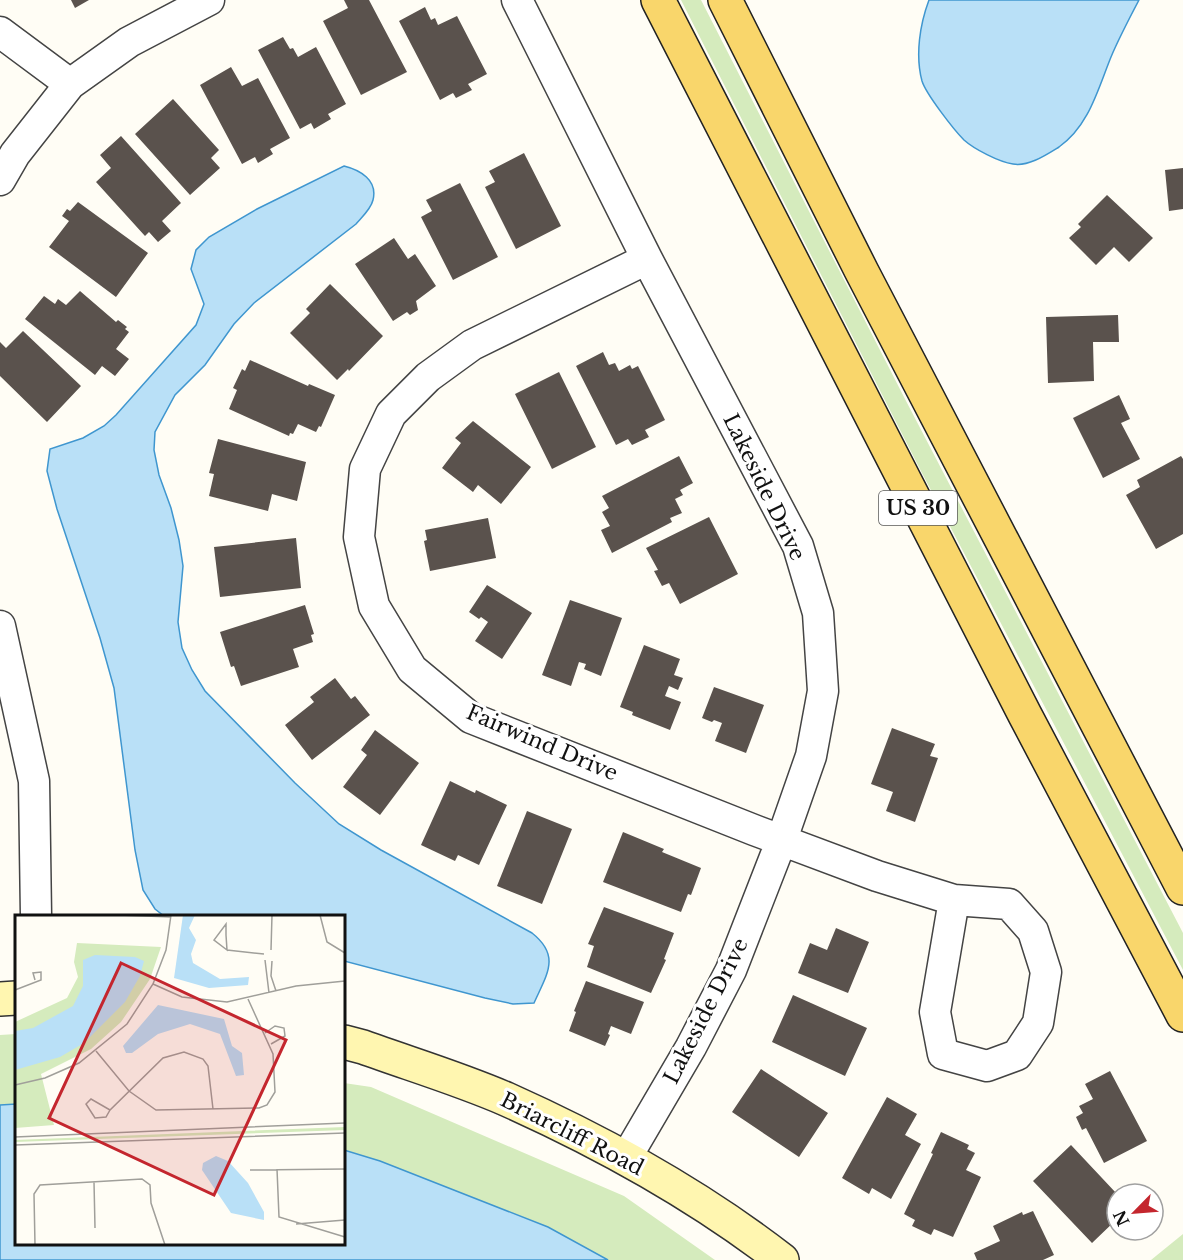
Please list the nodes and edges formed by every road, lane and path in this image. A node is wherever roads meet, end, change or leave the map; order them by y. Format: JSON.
{"nodes":[{"id":1,"x":209,"y":0,"type":"edge"},
{"id":2,"x":517,"y":0,"type":"edge"},
{"id":3,"x":658,"y":0,"type":"edge"},
{"id":4,"x":725,"y":0,"type":"edge"},
{"id":5,"x":0,"y":32,"type":"edge"},
{"id":6,"x":70,"y":84,"type":"junction"},
{"id":7,"x":8,"y":149,"type":"edge"},
{"id":8,"x":0,"y":180,"type":"edge"},
{"id":9,"x":647,"y":259,"type":"junction"},
{"id":10,"x":0,"y":626,"type":"edge"},
{"id":11,"x":782,"y":839,"type":"junction"},
{"id":12,"x":1183,"y":888,"type":"edge"},
{"id":13,"x":954,"y":900,"type":"junction"},
{"id":14,"x":36,"y":915,"type":"edge"},
{"id":15,"x":15,"y":998,"type":"edge"},
{"id":16,"x":0,"y":999,"type":"edge"},
{"id":17,"x":1183,"y":1014,"type":"edge"},
{"id":18,"x":345,"y":1042,"type":"edge"},
{"id":19,"x":626,"y":1158,"type":"junction"},
{"id":20,"x":782,"y":1260,"type":"edge"}],
"edges":[{"from":1,"to":6,"type":"street"},
{"from":2,"to":9,"type":"street","name":"Lakeside Drive"},
{"from":3,"to":17,"type":"main road","number":"US 30"},
{"from":4,"to":12,"type":"main road","number":"US 30"},
{"from":5,"to":6,"type":"street"},
{"from":6,"to":7,"type":"street"},
{"from":7,"to":8,"type":"street"},
{"from":9,"to":11,"type":"street","name":"Lakeside Drive"},
{"from":9,"to":11,"type":"street","name":"Fairwind Drive"},
{"from":10,"to":14,"type":"street"},
{"from":11,"to":13,"type":"street","name":"Fairwind Drive"},
{"from":11,"to":19,"type":"street","name":"Lakeside Drive"},
{"from":13,"to":13,"type":"street"},
{"from":15,"to":16,"type":"street"},
{"from":18,"to":19,"type":"street","name":"Briarcliff Road"},
{"from":19,"to":20,"type":"street","name":"Briarcliff Road"}]}
